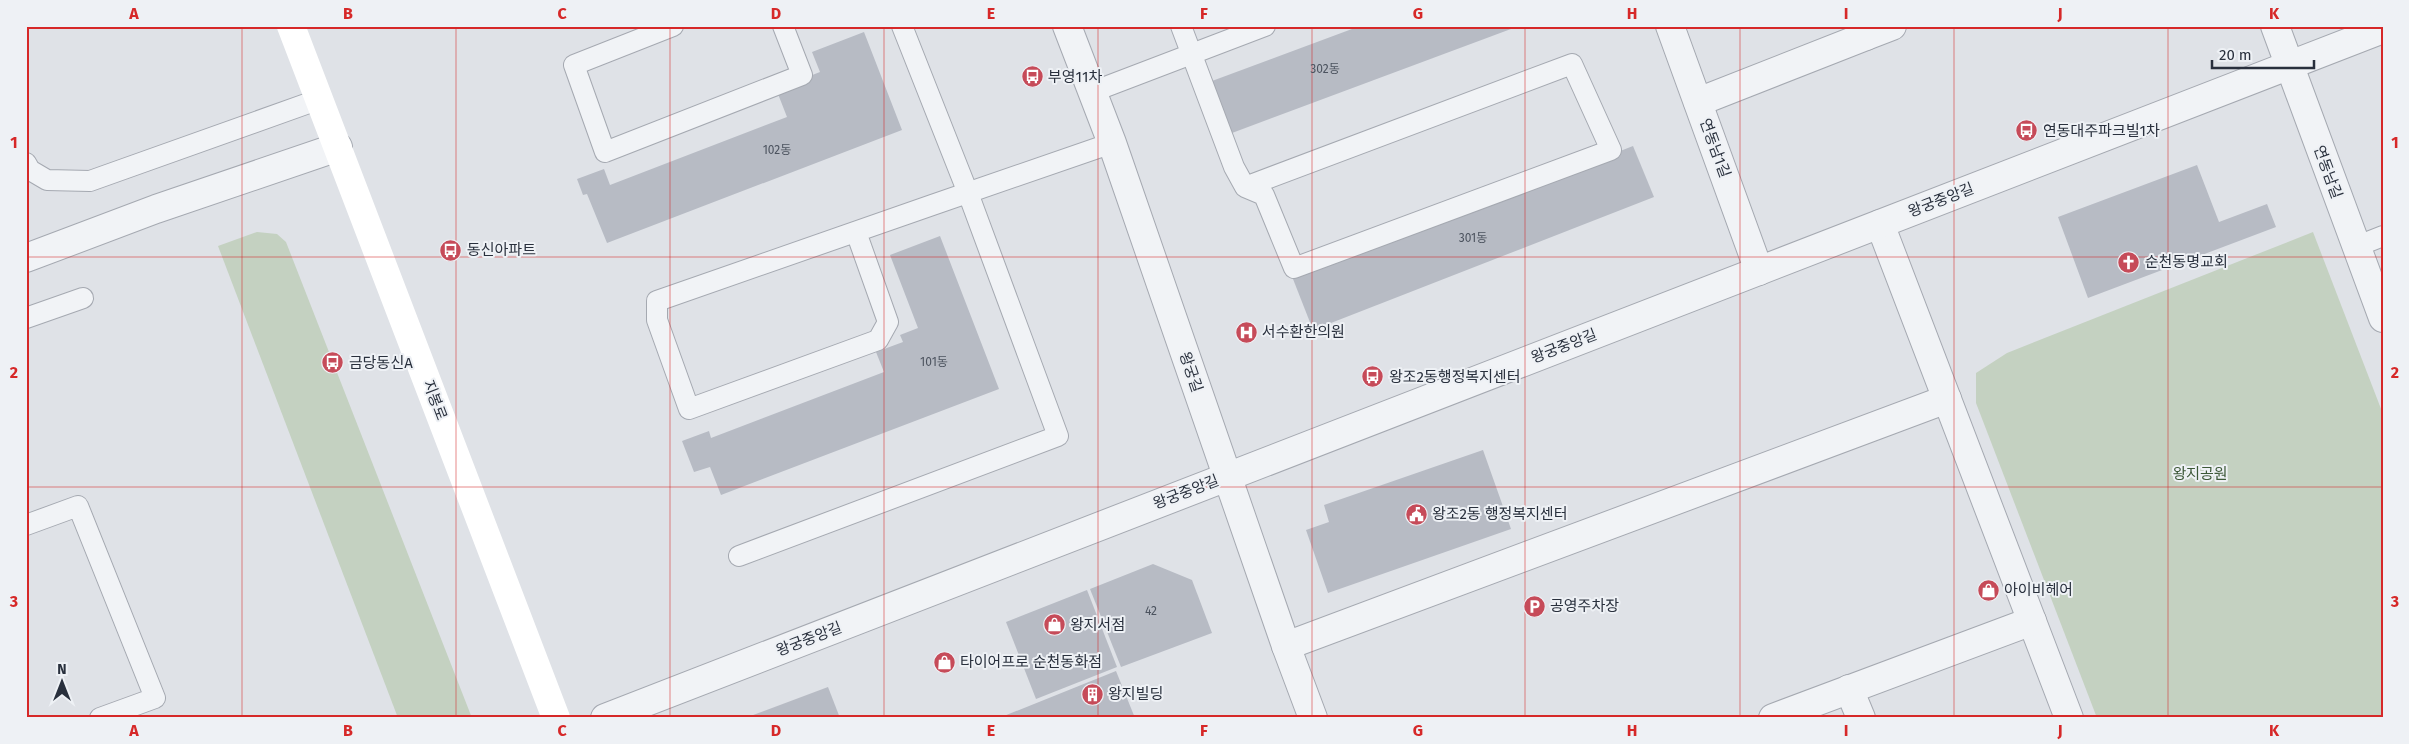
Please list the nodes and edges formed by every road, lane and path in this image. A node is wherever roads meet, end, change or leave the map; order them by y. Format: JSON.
{"nodes":[{"id":1,"x":291,"y":26,"type":"edge"},
{"id":2,"x":673,"y":26,"type":"edge"},
{"id":3,"x":783,"y":26,"type":"edge"},
{"id":4,"x":902,"y":26,"type":"edge"},
{"id":5,"x":1067,"y":26,"type":"edge"},
{"id":6,"x":1181,"y":26,"type":"edge"},
{"id":7,"x":1266,"y":26,"type":"edge"},
{"id":8,"x":1670,"y":26,"type":"edge"},
{"id":9,"x":1892,"y":26,"type":"edge"},
{"id":10,"x":2275,"y":26,"type":"edge"},
{"id":11,"x":2383,"y":29,"type":"edge"},
{"id":12,"x":1864,"y":31,"type":"edge"},
{"id":13,"x":1192,"y":54,"type":"junction"},
{"id":14,"x":2290,"y":65,"type":"junction"},
{"id":15,"x":1092,"y":92,"type":"junction"},
{"id":16,"x":320,"y":100,"type":"junction"},
{"id":17,"x":1698,"y":102,"type":"junction"},
{"id":18,"x":1112,"y":143,"type":"junction"},
{"id":19,"x":338,"y":147,"type":"junction"},
{"id":20,"x":26,"y":163,"type":"edge"},
{"id":21,"x":47,"y":180,"type":"junction"},
{"id":22,"x":1245,"y":187,"type":"junction"},
{"id":23,"x":26,"y":188,"type":"edge"},
{"id":24,"x":968,"y":193,"type":"junction"},
{"id":25,"x":1880,"y":224,"type":"junction"},
{"id":26,"x":856,"y":232,"type":"junction"},
{"id":27,"x":2383,"y":236,"type":"edge"},
{"id":28,"x":2355,"y":247,"type":"junction"},
{"id":29,"x":26,"y":258,"type":"edge"},
{"id":30,"x":1759,"y":271,"type":"junction"},
{"id":31,"x":84,"y":298,"type":"dead end"},
{"id":32,"x":26,"y":318,"type":"edge"},
{"id":33,"x":2383,"y":318,"type":"edge"},
{"id":34,"x":1947,"y":399,"type":"junction"},
{"id":35,"x":1227,"y":477,"type":"junction"},
{"id":36,"x":26,"y":525,"type":"edge"},
{"id":37,"x":739,"y":556,"type":"dead end"},
{"id":38,"x":2032,"y":621,"type":"junction"},
{"id":39,"x":1286,"y":646,"type":"junction"},
{"id":40,"x":1849,"y":689,"type":"junction"},
{"id":41,"x":1307,"y":716,"type":"edge"},
{"id":42,"x":100,"y":718,"type":"edge"},
{"id":43,"x":556,"y":718,"type":"edge"},
{"id":44,"x":605,"y":718,"type":"edge"},
{"id":45,"x":1773,"y":718,"type":"edge"},
{"id":46,"x":1861,"y":718,"type":"edge"},
{"id":47,"x":2069,"y":718,"type":"edge"}],
"edges":[{"from":1,"to":16,"type":"main road","name":"지봉로"},
{"from":2,"to":3,"type":"lane"},
{"from":4,"to":24,"type":"lane"},
{"from":5,"to":15,"type":"street","name":"왕궁길"},
{"from":6,"to":13,"type":"lane"},
{"from":7,"to":13,"type":"lane"},
{"from":8,"to":17,"type":"street","name":"연동남1길"},
{"from":9,"to":12,"type":"street"},
{"from":10,"to":14,"type":"street","name":"연동남길"},
{"from":11,"to":14,"type":"street","name":"왕궁중앙길"},
{"from":12,"to":17,"type":"street"},
{"from":13,"to":15,"type":"lane"},
{"from":13,"to":22,"type":"lane"},
{"from":14,"to":25,"type":"street","name":"왕궁중앙길"},
{"from":14,"to":28,"type":"street","name":"연동남길"},
{"from":15,"to":18,"type":"street","name":"왕궁길"},
{"from":16,"to":19,"type":"main road","name":"지봉로"},
{"from":16,"to":21,"type":"lane"},
{"from":17,"to":30,"type":"street","name":"연동남1길"},
{"from":18,"to":24,"type":"lane"},
{"from":18,"to":35,"type":"street","name":"왕궁길"},
{"from":19,"to":29,"type":"street"},
{"from":19,"to":43,"type":"main road","name":"지봉로"},
{"from":20,"to":21,"type":"lane"},
{"from":21,"to":23,"type":"lane"},
{"from":22,"to":22,"type":"lane"},
{"from":24,"to":26,"type":"lane"},
{"from":24,"to":37,"type":"lane"},
{"from":25,"to":30,"type":"street","name":"왕궁중앙길"},
{"from":25,"to":34,"type":"street"},
{"from":26,"to":26,"type":"lane"},
{"from":27,"to":28,"type":"lane"},
{"from":28,"to":33,"type":"street","name":"연동남길"},
{"from":30,"to":35,"type":"street","name":"왕궁중앙길"},
{"from":31,"to":32,"type":"lane"},
{"from":34,"to":38,"type":"street"},
{"from":34,"to":39,"type":"street"},
{"from":35,"to":39,"type":"street","name":"왕궁길"},
{"from":35,"to":44,"type":"street","name":"왕궁중앙길"},
{"from":36,"to":42,"type":"lane"},
{"from":38,"to":40,"type":"street"},
{"from":38,"to":47,"type":"street"},
{"from":39,"to":41,"type":"street","name":"왕궁길"},
{"from":40,"to":45,"type":"street"},
{"from":40,"to":46,"type":"street"}]}
